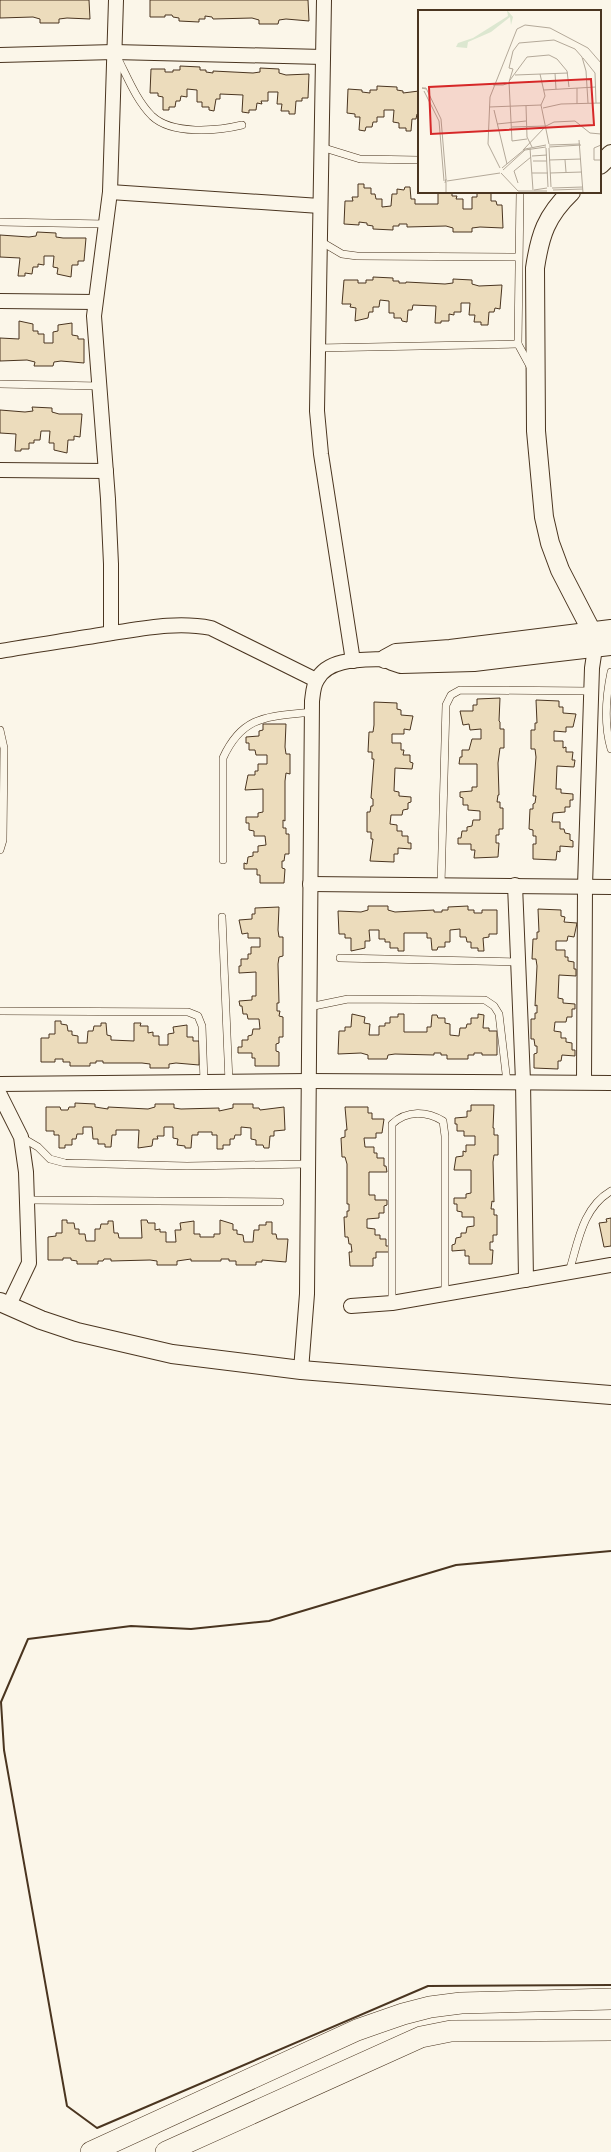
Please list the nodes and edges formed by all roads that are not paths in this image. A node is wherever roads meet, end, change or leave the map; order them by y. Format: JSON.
{"nodes":[{"id":1,"x":116,"y":0,"type":"edge"},
{"id":2,"x":324,"y":0,"type":"edge"},
{"id":3,"x":114,"y":52,"type":"junction"},
{"id":4,"x":0,"y":55,"type":"edge"},
{"id":5,"x":323,"y":57,"type":"junction"},
{"id":6,"x":242,"y":125,"type":"dead end"},
{"id":7,"x":321,"y":147,"type":"junction"},
{"id":8,"x":611,"y":154,"type":"edge"},
{"id":9,"x":418,"y":160,"type":"edge"},
{"id":10,"x":601,"y":164,"type":"edge"},
{"id":11,"x":110,"y":192,"type":"junction"},
{"id":12,"x":520,"y":193,"type":"edge"},
{"id":13,"x":570,"y":193,"type":"edge"},
{"id":14,"x":320,"y":206,"type":"junction"},
{"id":15,"x":0,"y":222,"type":"edge"},
{"id":16,"x":106,"y":224,"type":"junction"},
{"id":17,"x":319,"y":240,"type":"junction"},
{"id":18,"x":518,"y":257,"type":"junction"},
{"id":19,"x":0,"y":301,"type":"edge"},
{"id":20,"x":95,"y":302,"type":"junction"},
{"id":21,"x":518,"y":344,"type":"junction"},
{"id":22,"x":317,"y":348,"type":"junction"},
{"id":23,"x":536,"y":376,"type":"junction"},
{"id":24,"x":0,"y":384,"type":"edge"},
{"id":25,"x":100,"y":386,"type":"junction"},
{"id":26,"x":0,"y":470,"type":"edge"},
{"id":27,"x":106,"y":471,"type":"junction"},
{"id":28,"x":611,"y":629,"type":"edge"},
{"id":29,"x":591,"y":630,"type":"junction"},
{"id":30,"x":110,"y":633,"type":"junction"},
{"id":31,"x":611,"y":640,"type":"edge"},
{"id":32,"x":603,"y":647,"type":"edge"},
{"id":33,"x":0,"y":651,"type":"edge"},
{"id":34,"x":386,"y":659,"type":"junction"},
{"id":35,"x":353,"y":661,"type":"junction"},
{"id":36,"x":611,"y":672,"type":"edge"},
{"id":37,"x":316,"y":680,"type":"junction"},
{"id":38,"x":591,"y":691,"type":"junction"},
{"id":39,"x":312,"y":712,"type":"junction"},
{"id":40,"x":0,"y":730,"type":"edge"},
{"id":41,"x":611,"y":749,"type":"edge"},
{"id":42,"x":0,"y":850,"type":"edge"},
{"id":43,"x":223,"y":860,"type":"dead end"},
{"id":44,"x":310,"y":884,"type":"junction"},
{"id":45,"x":441,"y":885,"type":"junction"},
{"id":46,"x":515,"y":885,"type":"junction"},
{"id":47,"x":585,"y":886,"type":"junction"},
{"id":48,"x":611,"y":887,"type":"edge"},
{"id":49,"x":222,"y":917,"type":"dead end"},
{"id":50,"x":340,"y":958,"type":"dead end"},
{"id":51,"x":518,"y":962,"type":"junction"},
{"id":52,"x":310,"y":1007,"type":"junction"},
{"id":53,"x":0,"y":1011,"type":"edge"},
{"id":54,"x":309,"y":1081,"type":"junction"},
{"id":55,"x":204,"y":1082,"type":"junction"},
{"id":56,"x":228,"y":1082,"type":"junction"},
{"id":57,"x":507,"y":1082,"type":"junction"},
{"id":58,"x":522,"y":1082,"type":"junction"},
{"id":59,"x":584,"y":1082,"type":"junction"},
{"id":60,"x":611,"y":1083,"type":"edge"},
{"id":61,"x":0,"y":1084,"type":"edge"},
{"id":62,"x":0,"y":1095,"type":"edge"},
{"id":63,"x":21,"y":1137,"type":"junction"},
{"id":64,"x":308,"y":1164,"type":"junction"},
{"id":65,"x":611,"y":1191,"type":"edge"},
{"id":66,"x":27,"y":1200,"type":"junction"},
{"id":67,"x":280,"y":1202,"type":"dead end"},
{"id":68,"x":611,"y":1265,"type":"edge"},
{"id":69,"x":570,"y":1272,"type":"junction"},
{"id":70,"x":526,"y":1280,"type":"junction"},
{"id":71,"x":445,"y":1294,"type":"junction"},
{"id":72,"x":392,"y":1303,"type":"junction"},
{"id":73,"x":4,"y":1305,"type":"edge"},
{"id":74,"x":351,"y":1306,"type":"dead end"},
{"id":75,"x":301,"y":1370,"type":"junction"},
{"id":76,"x":611,"y":1395,"type":"edge"},
{"id":77,"x":611,"y":1999,"type":"edge"},
{"id":78,"x":611,"y":2030,"type":"edge"},
{"id":79,"x":91,"y":2152,"type":"edge"},
{"id":80,"x":166,"y":2152,"type":"edge"}],
"edges":[{"from":1,"to":3,"type":"street"},
{"from":2,"to":5,"type":"street"},
{"from":3,"to":4,"type":"street"},
{"from":3,"to":5,"type":"street"},
{"from":3,"to":6,"type":"lane"},
{"from":3,"to":11,"type":"street"},
{"from":5,"to":7,"type":"street"},
{"from":7,"to":9,"type":"lane"},
{"from":7,"to":14,"type":"street"},
{"from":8,"to":10,"type":"street"},
{"from":11,"to":14,"type":"street"},
{"from":11,"to":16,"type":"street"},
{"from":12,"to":18,"type":"lane"},
{"from":13,"to":23,"type":"street"},
{"from":14,"to":17,"type":"street"},
{"from":15,"to":16,"type":"lane"},
{"from":16,"to":20,"type":"street"},
{"from":17,"to":18,"type":"lane"},
{"from":17,"to":22,"type":"street"},
{"from":18,"to":21,"type":"lane"},
{"from":19,"to":20,"type":"street"},
{"from":20,"to":25,"type":"street"},
{"from":21,"to":22,"type":"lane"},
{"from":21,"to":23,"type":"lane"},
{"from":22,"to":35,"type":"street"},
{"from":23,"to":29,"type":"street"},
{"from":24,"to":25,"type":"lane"},
{"from":25,"to":27,"type":"street"},
{"from":26,"to":27,"type":"street"},
{"from":27,"to":30,"type":"street"},
{"from":28,"to":29,"type":"street"},
{"from":29,"to":31,"type":"street"},
{"from":29,"to":32,"type":"street"},
{"from":29,"to":34,"type":"street"},
{"from":30,"to":33,"type":"street"},
{"from":30,"to":37,"type":"street"},
{"from":32,"to":34,"type":"street"},
{"from":32,"to":38,"type":"street"},
{"from":34,"to":35,"type":"street"},
{"from":35,"to":37,"type":"street"},
{"from":36,"to":41,"type":"lane"},
{"from":37,"to":39,"type":"street"},
{"from":38,"to":45,"type":"lane"},
{"from":38,"to":47,"type":"street"},
{"from":39,"to":43,"type":"lane"},
{"from":39,"to":44,"type":"street"},
{"from":40,"to":42,"type":"lane"},
{"from":44,"to":45,"type":"street"},
{"from":44,"to":52,"type":"street"},
{"from":45,"to":46,"type":"street"},
{"from":46,"to":47,"type":"street"},
{"from":46,"to":51,"type":"street"},
{"from":47,"to":48,"type":"street"},
{"from":47,"to":59,"type":"street"},
{"from":49,"to":56,"type":"lane"},
{"from":50,"to":51,"type":"lane"},
{"from":51,"to":58,"type":"street"},
{"from":52,"to":54,"type":"street"},
{"from":52,"to":57,"type":"lane"},
{"from":53,"to":55,"type":"lane"},
{"from":54,"to":56,"type":"street"},
{"from":54,"to":57,"type":"street"},
{"from":54,"to":64,"type":"street"},
{"from":55,"to":56,"type":"street"},
{"from":55,"to":61,"type":"street"},
{"from":57,"to":58,"type":"street"},
{"from":58,"to":59,"type":"street"},
{"from":58,"to":70,"type":"street"},
{"from":59,"to":60,"type":"street"},
{"from":62,"to":63,"type":"street"},
{"from":63,"to":64,"type":"lane"},
{"from":63,"to":66,"type":"street"},
{"from":64,"to":75,"type":"street"},
{"from":65,"to":69,"type":"lane"},
{"from":66,"to":67,"type":"lane"},
{"from":66,"to":73,"type":"street"},
{"from":68,"to":69,"type":"street"},
{"from":69,"to":70,"type":"street"},
{"from":70,"to":71,"type":"street"},
{"from":71,"to":72,"type":"street"},
{"from":71,"to":72,"type":"lane"},
{"from":72,"to":74,"type":"street"},
{"from":73,"to":75,"type":"street"},
{"from":75,"to":76,"type":"street"},
{"from":77,"to":79,"type":"main road"},
{"from":78,"to":80,"type":"main road"}]}
